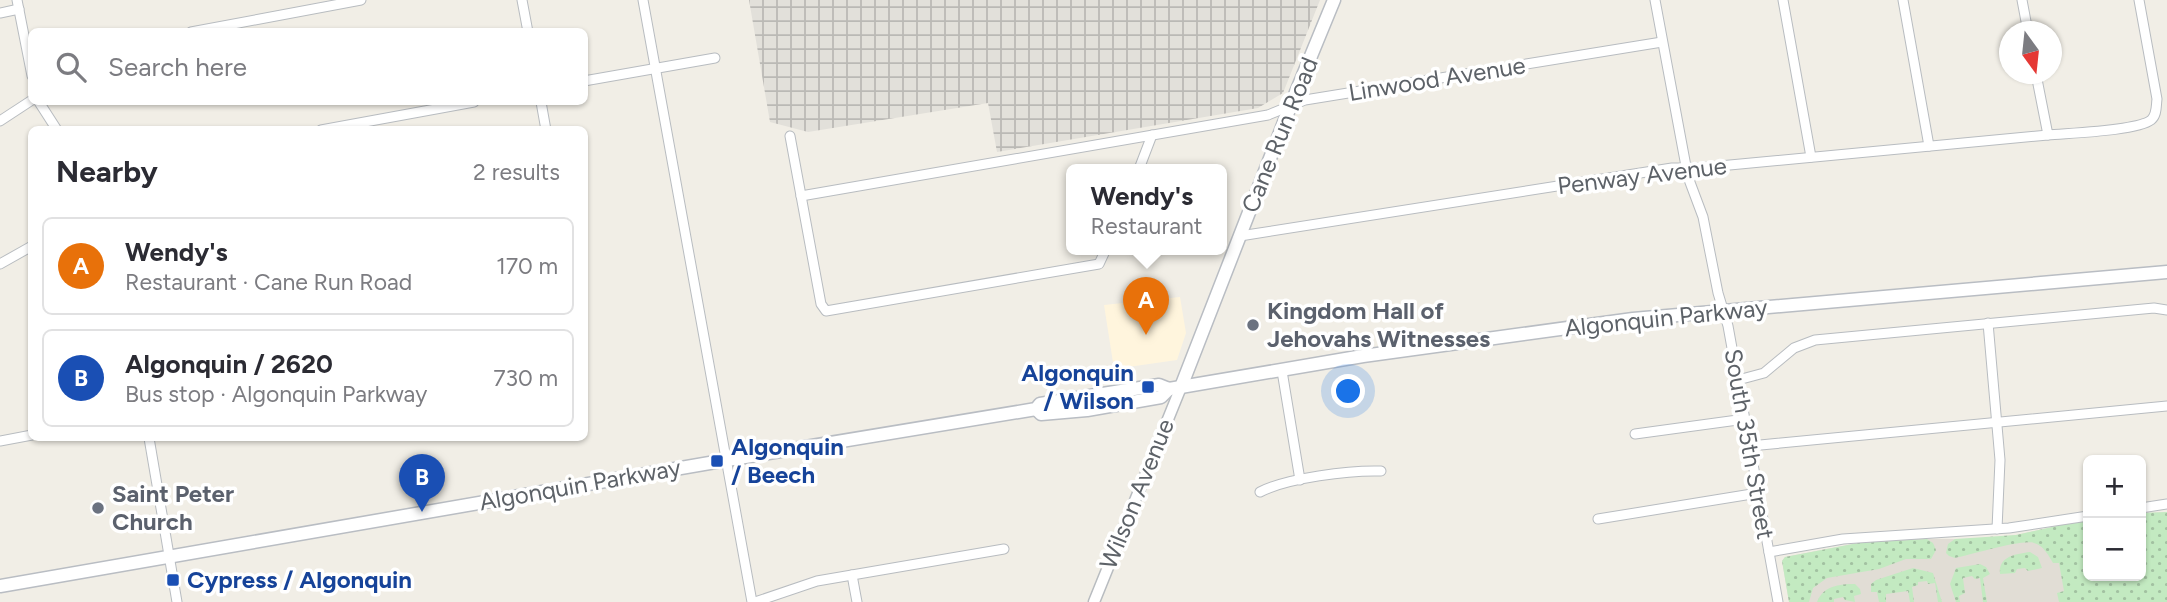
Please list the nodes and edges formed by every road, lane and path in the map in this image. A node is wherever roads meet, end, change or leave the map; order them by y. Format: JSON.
{"nodes":[{"id":1,"x":361,"y":0,"type":"edge"},
{"id":2,"x":522,"y":0,"type":"edge"},
{"id":3,"x":643,"y":0,"type":"edge"},
{"id":4,"x":1334,"y":0,"type":"edge"},
{"id":5,"x":1655,"y":0,"type":"edge"},
{"id":6,"x":1783,"y":0,"type":"edge"},
{"id":7,"x":1903,"y":0,"type":"edge"},
{"id":8,"x":2022,"y":0,"type":"edge"},
{"id":9,"x":2138,"y":0,"type":"edge"},
{"id":10,"x":18,"y":4,"type":"edge"},
{"id":11,"x":0,"y":13,"type":"edge"},
{"id":12,"x":2026,"y":21,"type":"edge"},
{"id":13,"x":212,"y":28,"type":"edge"},
{"id":14,"x":527,"y":28,"type":"edge"},
{"id":15,"x":1662,"y":42,"type":"junction"},
{"id":16,"x":28,"y":55,"type":"edge"},
{"id":17,"x":715,"y":58,"type":"dead end"},
{"id":18,"x":655,"y":68,"type":"junction"},
{"id":19,"x":588,"y":80,"type":"edge"},
{"id":20,"x":2038,"y":84,"type":"edge"},
{"id":21,"x":28,"y":103,"type":"edge"},
{"id":22,"x":41,"y":105,"type":"edge"},
{"id":23,"x":458,"y":105,"type":"edge"},
{"id":24,"x":542,"y":105,"type":"edge"},
{"id":25,"x":1290,"y":107,"type":"junction"},
{"id":26,"x":0,"y":121,"type":"edge"},
{"id":27,"x":54,"y":126,"type":"edge"},
{"id":28,"x":343,"y":126,"type":"edge"},
{"id":29,"x":545,"y":126,"type":"edge"},
{"id":30,"x":1152,"y":135,"type":"junction"},
{"id":31,"x":2048,"y":135,"type":"junction"},
{"id":32,"x":790,"y":136,"type":"dead end"},
{"id":33,"x":1928,"y":146,"type":"junction"},
{"id":34,"x":1811,"y":157,"type":"junction"},
{"id":35,"x":1141,"y":164,"type":"edge"},
{"id":36,"x":1685,"y":168,"type":"junction"},
{"id":37,"x":801,"y":196,"type":"junction"},
{"id":38,"x":1240,"y":236,"type":"junction"},
{"id":39,"x":28,"y":248,"type":"edge"},
{"id":40,"x":1103,"y":255,"type":"edge"},
{"id":41,"x":0,"y":264,"type":"edge"},
{"id":42,"x":2167,"y":272,"type":"edge"},
{"id":43,"x":2167,"y":310,"type":"edge"},
{"id":44,"x":1723,"y":311,"type":"junction"},
{"id":45,"x":1988,"y":323,"type":"junction"},
{"id":46,"x":1282,"y":371,"type":"junction"},
{"id":47,"x":1738,"y":380,"type":"junction"},
{"id":48,"x":1175,"y":388,"type":"junction"},
{"id":49,"x":2167,"y":406,"type":"edge"},
{"id":50,"x":1745,"y":419,"type":"junction"},
{"id":51,"x":1998,"y":421,"type":"junction"},
{"id":52,"x":1634,"y":434,"type":"dead end"},
{"id":53,"x":28,"y":436,"type":"edge"},
{"id":54,"x":0,"y":440,"type":"edge"},
{"id":55,"x":150,"y":441,"type":"edge"},
{"id":56,"x":1750,"y":446,"type":"junction"},
{"id":57,"x":727,"y":460,"type":"junction"},
{"id":58,"x":1381,"y":471,"type":"dead end"},
{"id":59,"x":1300,"y":480,"type":"junction"},
{"id":60,"x":1260,"y":492,"type":"dead end"},
{"id":61,"x":1758,"y":493,"type":"junction"},
{"id":62,"x":2167,"y":504,"type":"edge"},
{"id":63,"x":2146,"y":507,"type":"edge"},
{"id":64,"x":2083,"y":517,"type":"edge"},
{"id":65,"x":1598,"y":519,"type":"dead end"},
{"id":66,"x":1997,"y":529,"type":"junction"},
{"id":67,"x":1004,"y":550,"type":"dead end"},
{"id":68,"x":1769,"y":552,"type":"junction"},
{"id":69,"x":170,"y":556,"type":"junction"},
{"id":70,"x":852,"y":575,"type":"junction"},
{"id":71,"x":0,"y":586,"type":"edge"},
{"id":72,"x":177,"y":602,"type":"edge"},
{"id":73,"x":754,"y":602,"type":"edge"},
{"id":74,"x":857,"y":602,"type":"edge"},
{"id":75,"x":1094,"y":602,"type":"edge"},
{"id":76,"x":1778,"y":602,"type":"edge"}],
"edges":[{"from":1,"to":13,"type":"street"},
{"from":2,"to":14,"type":"street"},
{"from":3,"to":18,"type":"street"},
{"from":4,"to":25,"type":"main road","name":"Cane Run Road"},
{"from":5,"to":15,"type":"street","name":"South 35th Street"},
{"from":6,"to":34,"type":"street"},
{"from":7,"to":33,"type":"street"},
{"from":8,"to":12,"type":"street"},
{"from":9,"to":31,"type":"street","name":"Penway Avenue"},
{"from":10,"to":11,"type":"street"},
{"from":10,"to":16,"type":"street"},
{"from":15,"to":25,"type":"street","name":"Linwood Avenue"},
{"from":15,"to":36,"type":"street","name":"South 35th Street"},
{"from":17,"to":18,"type":"street"},
{"from":18,"to":19,"type":"street"},
{"from":18,"to":57,"type":"street"},
{"from":20,"to":31,"type":"street"},
{"from":21,"to":26,"type":"street"},
{"from":22,"to":27,"type":"street"},
{"from":23,"to":28,"type":"street"},
{"from":24,"to":29,"type":"street"},
{"from":25,"to":30,"type":"street","name":"Linwood Avenue"},
{"from":25,"to":38,"type":"main road","name":"Cane Run Road"},
{"from":30,"to":35,"type":"street"},
{"from":30,"to":37,"type":"street","name":"Linwood Avenue"},
{"from":31,"to":33,"type":"street","name":"Penway Avenue"},
{"from":32,"to":37,"type":"street"},
{"from":33,"to":34,"type":"street","name":"Penway Avenue"},
{"from":34,"to":36,"type":"street","name":"Penway Avenue"},
{"from":36,"to":38,"type":"street","name":"Penway Avenue"},
{"from":36,"to":44,"type":"street","name":"South 35th Street"},
{"from":37,"to":40,"type":"street"},
{"from":38,"to":48,"type":"main road","name":"Cane Run Road"},
{"from":39,"to":41,"type":"street"},
{"from":42,"to":44,"type":"main road","name":"Algonquin Parkway"},
{"from":43,"to":45,"type":"street"},
{"from":44,"to":46,"type":"main road","name":"Algonquin Parkway"},
{"from":44,"to":47,"type":"street","name":"South 35th Street"},
{"from":45,"to":47,"type":"street"},
{"from":45,"to":51,"type":"street"},
{"from":46,"to":48,"type":"main road","name":"Algonquin Parkway"},
{"from":46,"to":59,"type":"street"},
{"from":47,"to":50,"type":"street","name":"South 35th Street"},
{"from":48,"to":57,"type":"main road","name":"Algonquin Parkway"},
{"from":48,"to":75,"type":"street","name":"Wilson Avenue"},
{"from":49,"to":51,"type":"street"},
{"from":50,"to":52,"type":"street"},
{"from":50,"to":56,"type":"street","name":"South 35th Street"},
{"from":51,"to":56,"type":"street"},
{"from":51,"to":66,"type":"street"},
{"from":53,"to":54,"type":"street"},
{"from":55,"to":69,"type":"street"},
{"from":56,"to":61,"type":"street","name":"South 35th Street"},
{"from":57,"to":69,"type":"main road","name":"Algonquin Parkway"},
{"from":57,"to":73,"type":"street"},
{"from":58,"to":59,"type":"street"},
{"from":59,"to":60,"type":"street"},
{"from":61,"to":65,"type":"street"},
{"from":61,"to":68,"type":"street","name":"South 35th Street"},
{"from":62,"to":63,"type":"street"},
{"from":64,"to":66,"type":"street"},
{"from":66,"to":68,"type":"street"},
{"from":67,"to":70,"type":"street"},
{"from":68,"to":76,"type":"street","name":"South 35th Street"},
{"from":69,"to":71,"type":"main road","name":"Algonquin Parkway"},
{"from":69,"to":72,"type":"street"},
{"from":70,"to":73,"type":"street"},
{"from":70,"to":74,"type":"street"}]}
